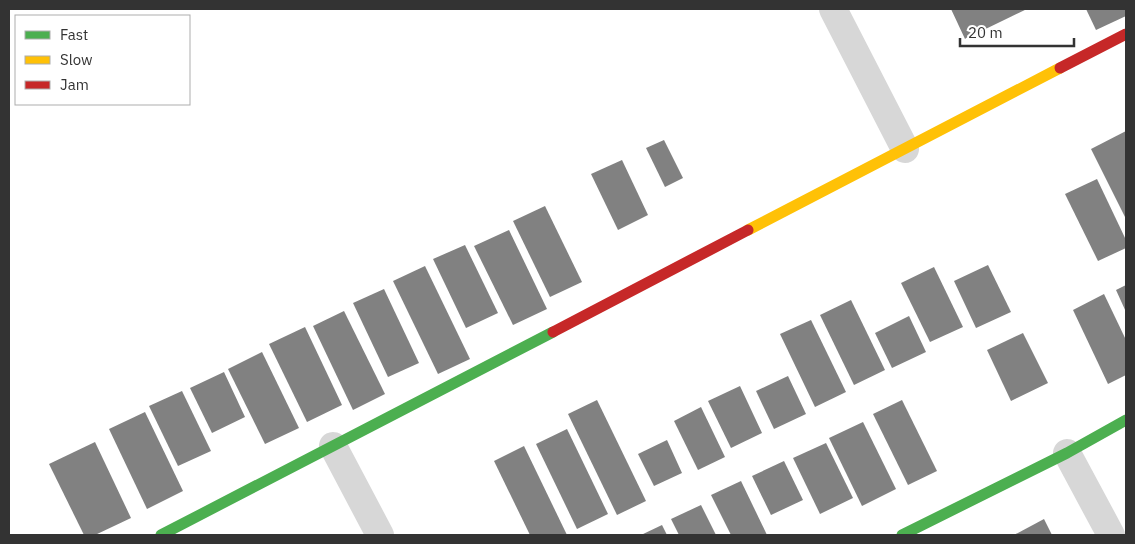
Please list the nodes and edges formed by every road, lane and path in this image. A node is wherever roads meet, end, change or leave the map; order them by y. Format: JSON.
{"nodes":[{"id":1,"x":833,"y":9,"type":"edge"},
{"id":2,"x":1126,"y":34,"type":"edge"},
{"id":3,"x":905,"y":149,"type":"junction"},
{"id":4,"x":1126,"y":420,"type":"edge"},
{"id":5,"x":332,"y":446,"type":"junction"},
{"id":6,"x":1067,"y":453,"type":"junction"},
{"id":7,"x":161,"y":535,"type":"edge"},
{"id":8,"x":380,"y":535,"type":"edge"},
{"id":9,"x":902,"y":535,"type":"edge"},
{"id":10,"x":1111,"y":535,"type":"edge"}],
"edges":[{"from":1,"to":3,"type":"street"},
{"from":2,"to":3,"type":"street"},
{"from":3,"to":5,"type":"street"},
{"from":4,"to":6,"type":"street"},
{"from":5,"to":7,"type":"street"},
{"from":5,"to":8,"type":"street"},
{"from":6,"to":9,"type":"street"},
{"from":6,"to":10,"type":"street"}]}
